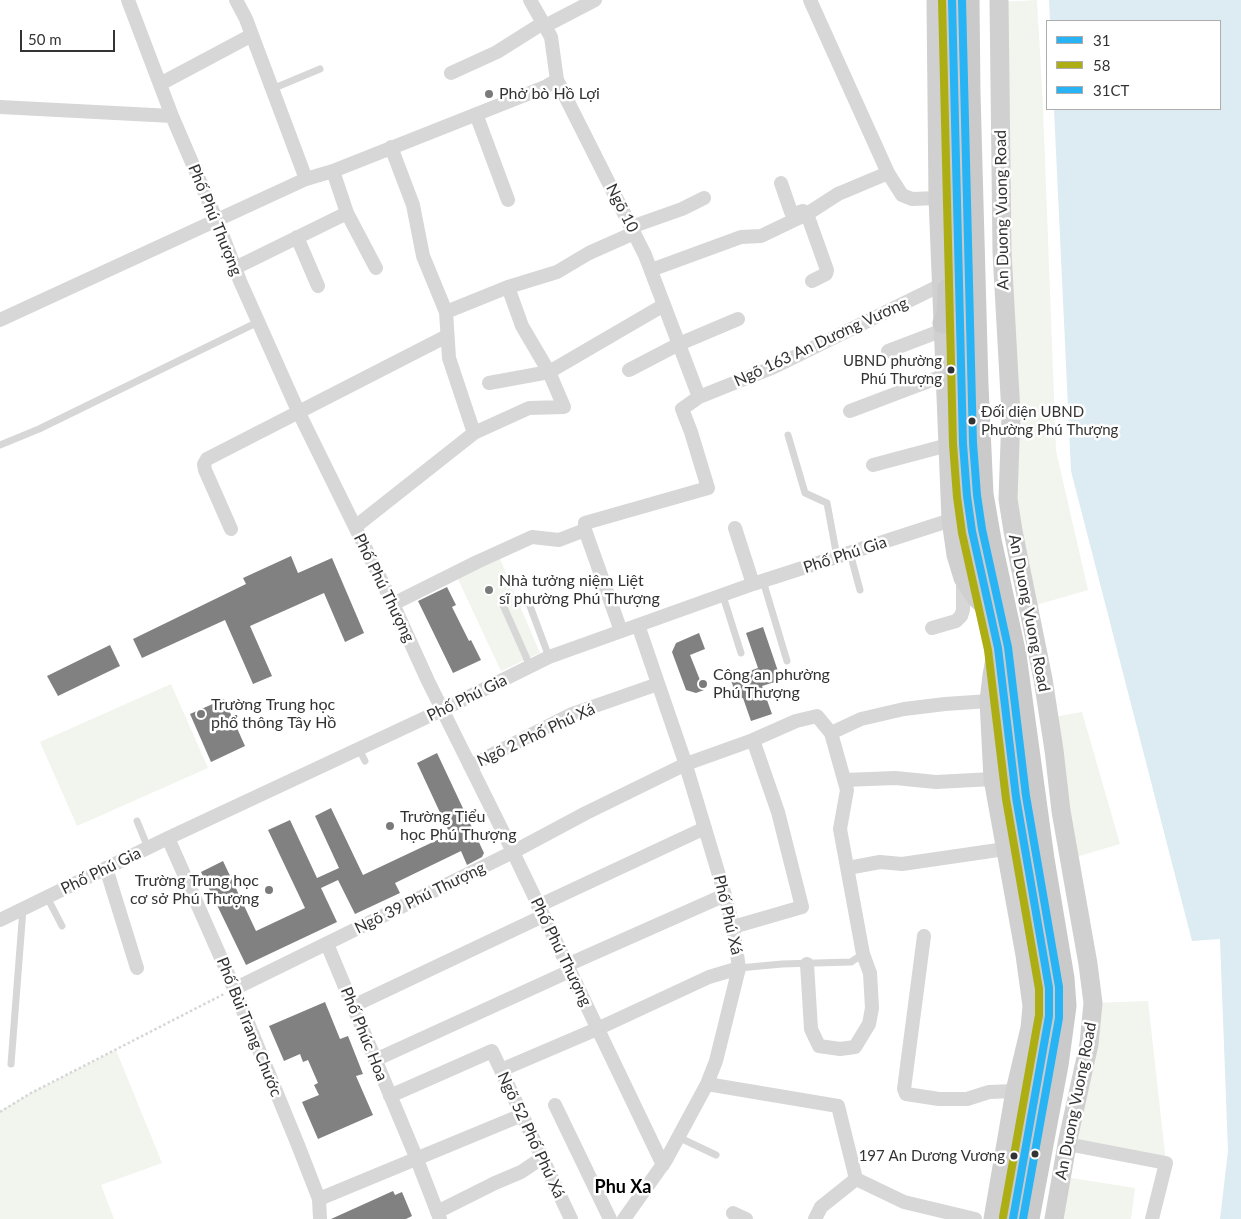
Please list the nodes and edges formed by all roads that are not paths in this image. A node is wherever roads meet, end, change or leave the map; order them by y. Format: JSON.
{"nodes":[{"id":1,"x":128,"y":0,"type":"edge"},
{"id":2,"x":237,"y":0,"type":"edge"},
{"id":3,"x":530,"y":0,"type":"edge"},
{"id":4,"x":595,"y":0,"type":"edge"},
{"id":5,"x":810,"y":0,"type":"edge"},
{"id":6,"x":936,"y":0,"type":"edge"},
{"id":7,"x":952,"y":0,"type":"edge"},
{"id":8,"x":969,"y":0,"type":"edge"},
{"id":9,"x":999,"y":0,"type":"edge"},
{"id":10,"x":544,"y":24,"type":"junction"},
{"id":11,"x":252,"y":35,"type":"junction"},
{"id":12,"x":320,"y":69,"type":"dead end"},
{"id":13,"x":451,"y":73,"type":"dead end"},
{"id":14,"x":557,"y":80,"type":"junction"},
{"id":15,"x":160,"y":84,"type":"junction"},
{"id":16,"x":272,"y":90,"type":"junction"},
{"id":17,"x":962,"y":93,"type":"junction"},
{"id":18,"x":0,"y":107,"type":"edge"},
{"id":19,"x":476,"y":114,"type":"junction"},
{"id":20,"x":172,"y":116,"type":"junction"},
{"id":21,"x":391,"y":146,"type":"junction"},
{"id":22,"x":333,"y":170,"type":"junction"},
{"id":23,"x":888,"y":172,"type":"junction"},
{"id":24,"x":306,"y":179,"type":"junction"},
{"id":25,"x":781,"y":183,"type":"dead end"},
{"id":26,"x":704,"y":198,"type":"dead end"},
{"id":27,"x":938,"y":198,"type":"junction"},
{"id":28,"x":508,"y":200,"type":"dead end"},
{"id":29,"x":958,"y":210,"type":"junction"},
{"id":30,"x":347,"y":213,"type":"junction"},
{"id":31,"x":806,"y":214,"type":"junction"},
{"id":32,"x":217,"y":221,"type":"junction"},
{"id":33,"x":633,"y":230,"type":"junction"},
{"id":34,"x":297,"y":237,"type":"junction"},
{"id":35,"x":235,"y":268,"type":"junction"},
{"id":36,"x":376,"y":268,"type":"dead end"},
{"id":37,"x":651,"y":270,"type":"junction"},
{"id":38,"x":812,"y":281,"type":"dead end"},
{"id":39,"x":941,"y":285,"type":"junction"},
{"id":40,"x":318,"y":286,"type":"dead end"},
{"id":41,"x":508,"y":287,"type":"junction"},
{"id":42,"x":664,"y":305,"type":"junction"},
{"id":43,"x":446,"y":312,"type":"junction"},
{"id":44,"x":0,"y":320,"type":"edge"},
{"id":45,"x":738,"y":320,"type":"dead end"},
{"id":46,"x":258,"y":322,"type":"junction"},
{"id":47,"x":943,"y":327,"type":"junction"},
{"id":48,"x":447,"y":336,"type":"junction"},
{"id":49,"x":679,"y":344,"type":"junction"},
{"id":50,"x":888,"y":351,"type":"dead end"},
{"id":51,"x":629,"y":370,"type":"dead end"},
{"id":52,"x":548,"y":372,"type":"junction"},
{"id":53,"x":945,"y":375,"type":"junction"},
{"id":54,"x":489,"y":383,"type":"dead end"},
{"id":55,"x":699,"y":396,"type":"junction"},
{"id":56,"x":298,"y":411,"type":"junction"},
{"id":57,"x":850,"y":411,"type":"dead end"},
{"id":58,"x":474,"y":433,"type":"junction"},
{"id":59,"x":788,"y":435,"type":"dead end"},
{"id":60,"x":0,"y":445,"type":"edge"},
{"id":61,"x":948,"y":446,"type":"junction"},
{"id":62,"x":873,"y":464,"type":"dead end"},
{"id":63,"x":952,"y":520,"type":"junction"},
{"id":64,"x":355,"y":527,"type":"junction"},
{"id":65,"x":735,"y":528,"type":"dead end"},
{"id":66,"x":231,"y":529,"type":"dead end"},
{"id":67,"x":585,"y":530,"type":"junction"},
{"id":68,"x":843,"y":555,"type":"junction"},
{"id":69,"x":963,"y":578,"type":"junction"},
{"id":70,"x":758,"y":583,"type":"junction"},
{"id":71,"x":860,"y":590,"type":"dead end"},
{"id":72,"x":722,"y":596,"type":"junction"},
{"id":73,"x":527,"y":598,"type":"dead end"},
{"id":74,"x":393,"y":604,"type":"junction"},
{"id":75,"x":504,"y":605,"type":"dead end"},
{"id":76,"x":991,"y":612,"type":"junction"},
{"id":77,"x":638,"y":625,"type":"junction"},
{"id":78,"x":932,"y":628,"type":"dead end"},
{"id":79,"x":621,"y":631,"type":"junction"},
{"id":80,"x":998,"y":648,"type":"junction"},
{"id":81,"x":740,"y":653,"type":"dead end"},
{"id":82,"x":549,"y":657,"type":"junction"},
{"id":83,"x":787,"y":661,"type":"dead end"},
{"id":84,"x":529,"y":667,"type":"junction"},
{"id":85,"x":658,"y":684,"type":"junction"},
{"id":86,"x":989,"y":701,"type":"junction"},
{"id":87,"x":442,"y":710,"type":"junction"},
{"id":88,"x":831,"y":733,"type":"junction"},
{"id":89,"x":753,"y":740,"type":"junction"},
{"id":90,"x":686,"y":764,"type":"junction"},
{"id":91,"x":470,"y":766,"type":"junction"},
{"id":92,"x":993,"y":779,"type":"junction"},
{"id":93,"x":844,"y":780,"type":"junction"},
{"id":94,"x":137,"y":822,"type":"dead end"},
{"id":95,"x":705,"y":828,"type":"junction"},
{"id":96,"x":168,"y":838,"type":"junction"},
{"id":97,"x":148,"y":848,"type":"junction"},
{"id":98,"x":1005,"y":849,"type":"junction"},
{"id":99,"x":513,"y":852,"type":"junction"},
{"id":100,"x":106,"y":868,"type":"junction"},
{"id":101,"x":848,"y":868,"type":"junction"},
{"id":102,"x":725,"y":895,"type":"junction"},
{"id":103,"x":47,"y":897,"type":"junction"},
{"id":104,"x":23,"y":908,"type":"junction"},
{"id":105,"x":541,"y":911,"type":"junction"},
{"id":106,"x":0,"y":920,"type":"edge"},
{"id":107,"x":62,"y":926,"type":"dead end"},
{"id":108,"x":733,"y":927,"type":"junction"},
{"id":109,"x":924,"y":936,"type":"dead end"},
{"id":110,"x":327,"y":944,"type":"junction"},
{"id":111,"x":863,"y":954,"type":"junction"},
{"id":112,"x":807,"y":964,"type":"junction"},
{"id":113,"x":137,"y":968,"type":"dead end"},
{"id":114,"x":568,"y":968,"type":"junction"},
{"id":115,"x":739,"y":968,"type":"junction"},
{"id":116,"x":234,"y":989,"type":"junction"},
{"id":117,"x":353,"y":1006,"type":"junction"},
{"id":118,"x":598,"y":1029,"type":"junction"},
{"id":119,"x":375,"y":1060,"type":"junction"},
{"id":120,"x":11,"y":1064,"type":"dead end"},
{"id":121,"x":500,"y":1070,"type":"junction"},
{"id":122,"x":708,"y":1084,"type":"junction"},
{"id":123,"x":1016,"y":1091,"type":"junction"},
{"id":124,"x":390,"y":1096,"type":"junction"},
{"id":125,"x":555,"y":1105,"type":"dead end"},
{"id":126,"x":522,"y":1115,"type":"junction"},
{"id":127,"x":678,"y":1138,"type":"junction"},
{"id":128,"x":1067,"y":1144,"type":"junction"},
{"id":129,"x":716,"y":1155,"type":"dead end"},
{"id":130,"x":416,"y":1157,"type":"junction"},
{"id":131,"x":542,"y":1158,"type":"junction"},
{"id":132,"x":663,"y":1165,"type":"junction"},
{"id":133,"x":856,"y":1179,"type":"junction"},
{"id":134,"x":319,"y":1199,"type":"junction"},
{"id":135,"x":438,"y":1215,"type":"edge"},
{"id":136,"x":320,"y":1219,"type":"edge"},
{"id":137,"x":571,"y":1219,"type":"edge"},
{"id":138,"x":610,"y":1219,"type":"edge"},
{"id":139,"x":624,"y":1219,"type":"edge"},
{"id":140,"x":815,"y":1219,"type":"edge"},
{"id":141,"x":975,"y":1219,"type":"edge"},
{"id":142,"x":993,"y":1219,"type":"edge"},
{"id":143,"x":1013,"y":1219,"type":"edge"},
{"id":144,"x":1029,"y":1219,"type":"edge"},
{"id":145,"x":1054,"y":1219,"type":"edge"},
{"id":146,"x":1152,"y":1219,"type":"edge"}],
"edges":[{"from":1,"to":15,"type":"street","name":"Phố Phú Thượng"},
{"from":2,"to":11,"type":"street"},
{"from":3,"to":10,"type":"street","name":"Ngõ 10"},
{"from":4,"to":10,"type":"street"},
{"from":5,"to":23,"type":"street"},
{"from":6,"to":27,"type":"street"},
{"from":7,"to":17,"type":"main road","name":"An Duong Vuong Road"},
{"from":8,"to":17,"type":"main road","name":"An Duong Vuong Road"},
{"from":9,"to":128,"type":"street","name":"An Duong Vuong Road"},
{"from":10,"to":13,"type":"street"},
{"from":10,"to":14,"type":"street","name":"Ngõ 10"},
{"from":11,"to":15,"type":"street"},
{"from":11,"to":16,"type":"street"},
{"from":12,"to":16,"type":"lane"},
{"from":14,"to":19,"type":"street"},
{"from":14,"to":33,"type":"street","name":"Ngõ 10"},
{"from":15,"to":20,"type":"street","name":"Phố Phú Thượng"},
{"from":16,"to":24,"type":"street"},
{"from":17,"to":29,"type":"main road","name":"An Duong Vuong Road"},
{"from":17,"to":144,"type":"main road","name":"An Duong Vuong Road"},
{"from":18,"to":20,"type":"street"},
{"from":19,"to":21,"type":"street"},
{"from":19,"to":28,"type":"street"},
{"from":20,"to":32,"type":"street","name":"Phố Phú Thượng"},
{"from":21,"to":22,"type":"street"},
{"from":21,"to":43,"type":"street"},
{"from":22,"to":24,"type":"street"},
{"from":22,"to":30,"type":"street"},
{"from":23,"to":27,"type":"street"},
{"from":23,"to":31,"type":"street"},
{"from":24,"to":32,"type":"street"},
{"from":25,"to":31,"type":"street"},
{"from":26,"to":33,"type":"street"},
{"from":27,"to":39,"type":"street"},
{"from":29,"to":47,"type":"main road"},
{"from":29,"to":76,"type":"main road","name":"An Duong Vuong Road"},
{"from":30,"to":34,"type":"street"},
{"from":30,"to":36,"type":"street"},
{"from":31,"to":37,"type":"street"},
{"from":31,"to":38,"type":"street"},
{"from":32,"to":35,"type":"street","name":"Phố Phú Thượng"},
{"from":32,"to":44,"type":"street"},
{"from":33,"to":37,"type":"street","name":"Ngõ 10"},
{"from":33,"to":41,"type":"street"},
{"from":34,"to":35,"type":"street"},
{"from":34,"to":40,"type":"street"},
{"from":35,"to":46,"type":"street","name":"Phố Phú Thượng"},
{"from":37,"to":42,"type":"street","name":"Ngõ 10"},
{"from":39,"to":47,"type":"street"},
{"from":39,"to":55,"type":"street","name":"Ngõ 163 An Dương Vương"},
{"from":41,"to":43,"type":"street"},
{"from":41,"to":52,"type":"street"},
{"from":42,"to":49,"type":"street","name":"Ngõ 10"},
{"from":42,"to":52,"type":"street"},
{"from":43,"to":48,"type":"street"},
{"from":45,"to":49,"type":"street"},
{"from":46,"to":56,"type":"street","name":"Phố Phú Thượng"},
{"from":46,"to":60,"type":"lane"},
{"from":47,"to":50,"type":"street"},
{"from":47,"to":53,"type":"street"},
{"from":48,"to":56,"type":"street"},
{"from":48,"to":58,"type":"street"},
{"from":49,"to":51,"type":"street"},
{"from":49,"to":55,"type":"street","name":"Ngõ 10"},
{"from":52,"to":54,"type":"street"},
{"from":52,"to":58,"type":"street"},
{"from":53,"to":57,"type":"street"},
{"from":53,"to":61,"type":"street"},
{"from":55,"to":67,"type":"street"},
{"from":56,"to":64,"type":"street","name":"Phố Phú Thượng"},
{"from":56,"to":66,"type":"street"},
{"from":58,"to":64,"type":"street"},
{"from":59,"to":68,"type":"lane"},
{"from":61,"to":62,"type":"street"},
{"from":61,"to":63,"type":"street"},
{"from":63,"to":68,"type":"street","name":"Phố Phú Gia"},
{"from":63,"to":69,"type":"street"},
{"from":64,"to":74,"type":"street","name":"Phố Phú Thượng"},
{"from":65,"to":70,"type":"street"},
{"from":67,"to":74,"type":"street"},
{"from":67,"to":79,"type":"street"},
{"from":68,"to":70,"type":"street","name":"Phố Phú Gia"},
{"from":68,"to":71,"type":"lane"},
{"from":69,"to":76,"type":"street"},
{"from":69,"to":78,"type":"street"},
{"from":70,"to":72,"type":"street","name":"Phố Phú Gia"},
{"from":70,"to":83,"type":"lane"},
{"from":72,"to":77,"type":"street","name":"Phố Phú Gia"},
{"from":72,"to":81,"type":"lane"},
{"from":73,"to":82,"type":"lane"},
{"from":74,"to":87,"type":"street","name":"Phố Phú Thượng"},
{"from":75,"to":84,"type":"lane"},
{"from":76,"to":80,"type":"main road","name":"An Duong Vuong Road"},
{"from":77,"to":79,"type":"street","name":"Phố Phú Gia"},
{"from":77,"to":85,"type":"street","name":"Phố Phú Xá"},
{"from":79,"to":82,"type":"street","name":"Phố Phú Gia"},
{"from":80,"to":86,"type":"street","name":"An Duong Vuong Road"},
{"from":80,"to":143,"type":"main road","name":"An Duong Vuong Road"},
{"from":82,"to":84,"type":"street","name":"Phố Phú Gia"},
{"from":84,"to":87,"type":"street","name":"Phố Phú Gia"},
{"from":85,"to":90,"type":"street","name":"Phố Phú Xá"},
{"from":85,"to":91,"type":"street","name":"Ngõ 2 Phố Phú Xá"},
{"from":86,"to":88,"type":"street"},
{"from":86,"to":92,"type":"street","name":"An Duong Vuong Road"},
{"from":87,"to":91,"type":"street","name":"Phố Phú Thượng"},
{"from":87,"to":96,"type":"street","name":"Phố Phú Gia"},
{"from":88,"to":89,"type":"street","name":"Ngõ 39 Phú Thượng"},
{"from":88,"to":93,"type":"street"},
{"from":89,"to":90,"type":"street","name":"Ngõ 39 Phú Thượng"},
{"from":89,"to":108,"type":"street"},
{"from":90,"to":95,"type":"street","name":"Phố Phú Xá"},
{"from":90,"to":99,"type":"street","name":"Ngõ 39 Phú Thượng"},
{"from":91,"to":99,"type":"street","name":"Phố Phú Thượng"},
{"from":92,"to":93,"type":"street"},
{"from":92,"to":98,"type":"street","name":"An Duong Vuong Road"},
{"from":93,"to":101,"type":"street"},
{"from":94,"to":97,"type":"lane"},
{"from":95,"to":102,"type":"street","name":"Phố Phú Xá"},
{"from":95,"to":105,"type":"street"},
{"from":96,"to":97,"type":"street","name":"Phố Phú Gia"},
{"from":96,"to":116,"type":"street","name":"Phố Bùi Trang Chước"},
{"from":97,"to":100,"type":"street","name":"Phố Phú Gia"},
{"from":98,"to":101,"type":"street"},
{"from":98,"to":123,"type":"street","name":"An Duong Vuong Road"},
{"from":99,"to":105,"type":"street","name":"Phố Phú Thượng"},
{"from":99,"to":110,"type":"street","name":"Ngõ 39 Phú Thượng"},
{"from":100,"to":103,"type":"street","name":"Phố Phú Gia"},
{"from":100,"to":113,"type":"street"},
{"from":101,"to":111,"type":"street"},
{"from":102,"to":108,"type":"street","name":"Phố Phú Xá"},
{"from":102,"to":114,"type":"street"},
{"from":103,"to":104,"type":"street","name":"Phố Phú Gia"},
{"from":103,"to":107,"type":"lane"},
{"from":104,"to":106,"type":"street","name":"Phố Phú Gia"},
{"from":104,"to":120,"type":"lane"},
{"from":105,"to":114,"type":"street","name":"Phố Phú Thượng"},
{"from":105,"to":117,"type":"street"},
{"from":108,"to":115,"type":"street","name":"Phố Phú Xá"},
{"from":109,"to":123,"type":"street"},
{"from":110,"to":116,"type":"street"},
{"from":110,"to":117,"type":"street","name":"Phố Phúc Hoa"},
{"from":111,"to":112,"type":"lane"},
{"from":111,"to":112,"type":"street"},
{"from":112,"to":115,"type":"lane"},
{"from":114,"to":118,"type":"street","name":"Phố Phú Thượng"},
{"from":114,"to":119,"type":"street"},
{"from":115,"to":118,"type":"street"},
{"from":115,"to":122,"type":"street","name":"Phố Phú Xá"},
{"from":116,"to":134,"type":"street","name":"Phố Bùi Trang Chước"},
{"from":117,"to":119,"type":"street","name":"Phố Phúc Hoa"},
{"from":118,"to":121,"type":"street"},
{"from":118,"to":132,"type":"street","name":"Phố Phú Thượng"},
{"from":119,"to":124,"type":"street","name":"Phố Phúc Hoa"},
{"from":121,"to":124,"type":"street","name":"Ngõ 52 Phố Phú Xá"},
{"from":121,"to":126,"type":"street","name":"Ngõ 52 Phố Phú Xá"},
{"from":122,"to":127,"type":"street","name":"Phố Phú Xá"},
{"from":122,"to":133,"type":"street"},
{"from":123,"to":142,"type":"street","name":"An Duong Vuong Road"},
{"from":124,"to":130,"type":"street","name":"Phố Phúc Hoa"},
{"from":125,"to":138,"type":"street"},
{"from":126,"to":130,"type":"street"},
{"from":126,"to":131,"type":"street","name":"Ngõ 52 Phố Phú Xá"},
{"from":127,"to":129,"type":"lane"},
{"from":127,"to":132,"type":"street","name":"Phố Phú Xá"},
{"from":128,"to":145,"type":"street","name":"An Duong Vuong Road"},
{"from":128,"to":146,"type":"street"},
{"from":130,"to":134,"type":"street"},
{"from":130,"to":135,"type":"street","name":"Phố Phúc Hoa"},
{"from":131,"to":135,"type":"street"},
{"from":131,"to":137,"type":"street","name":"Ngõ 52 Phố Phú Xá"},
{"from":132,"to":139,"type":"street","name":"Phố Phú Xá"},
{"from":133,"to":140,"type":"street"},
{"from":133,"to":141,"type":"street"},
{"from":134,"to":136,"type":"street","name":"Phố Bùi Trang Chước"}]}
